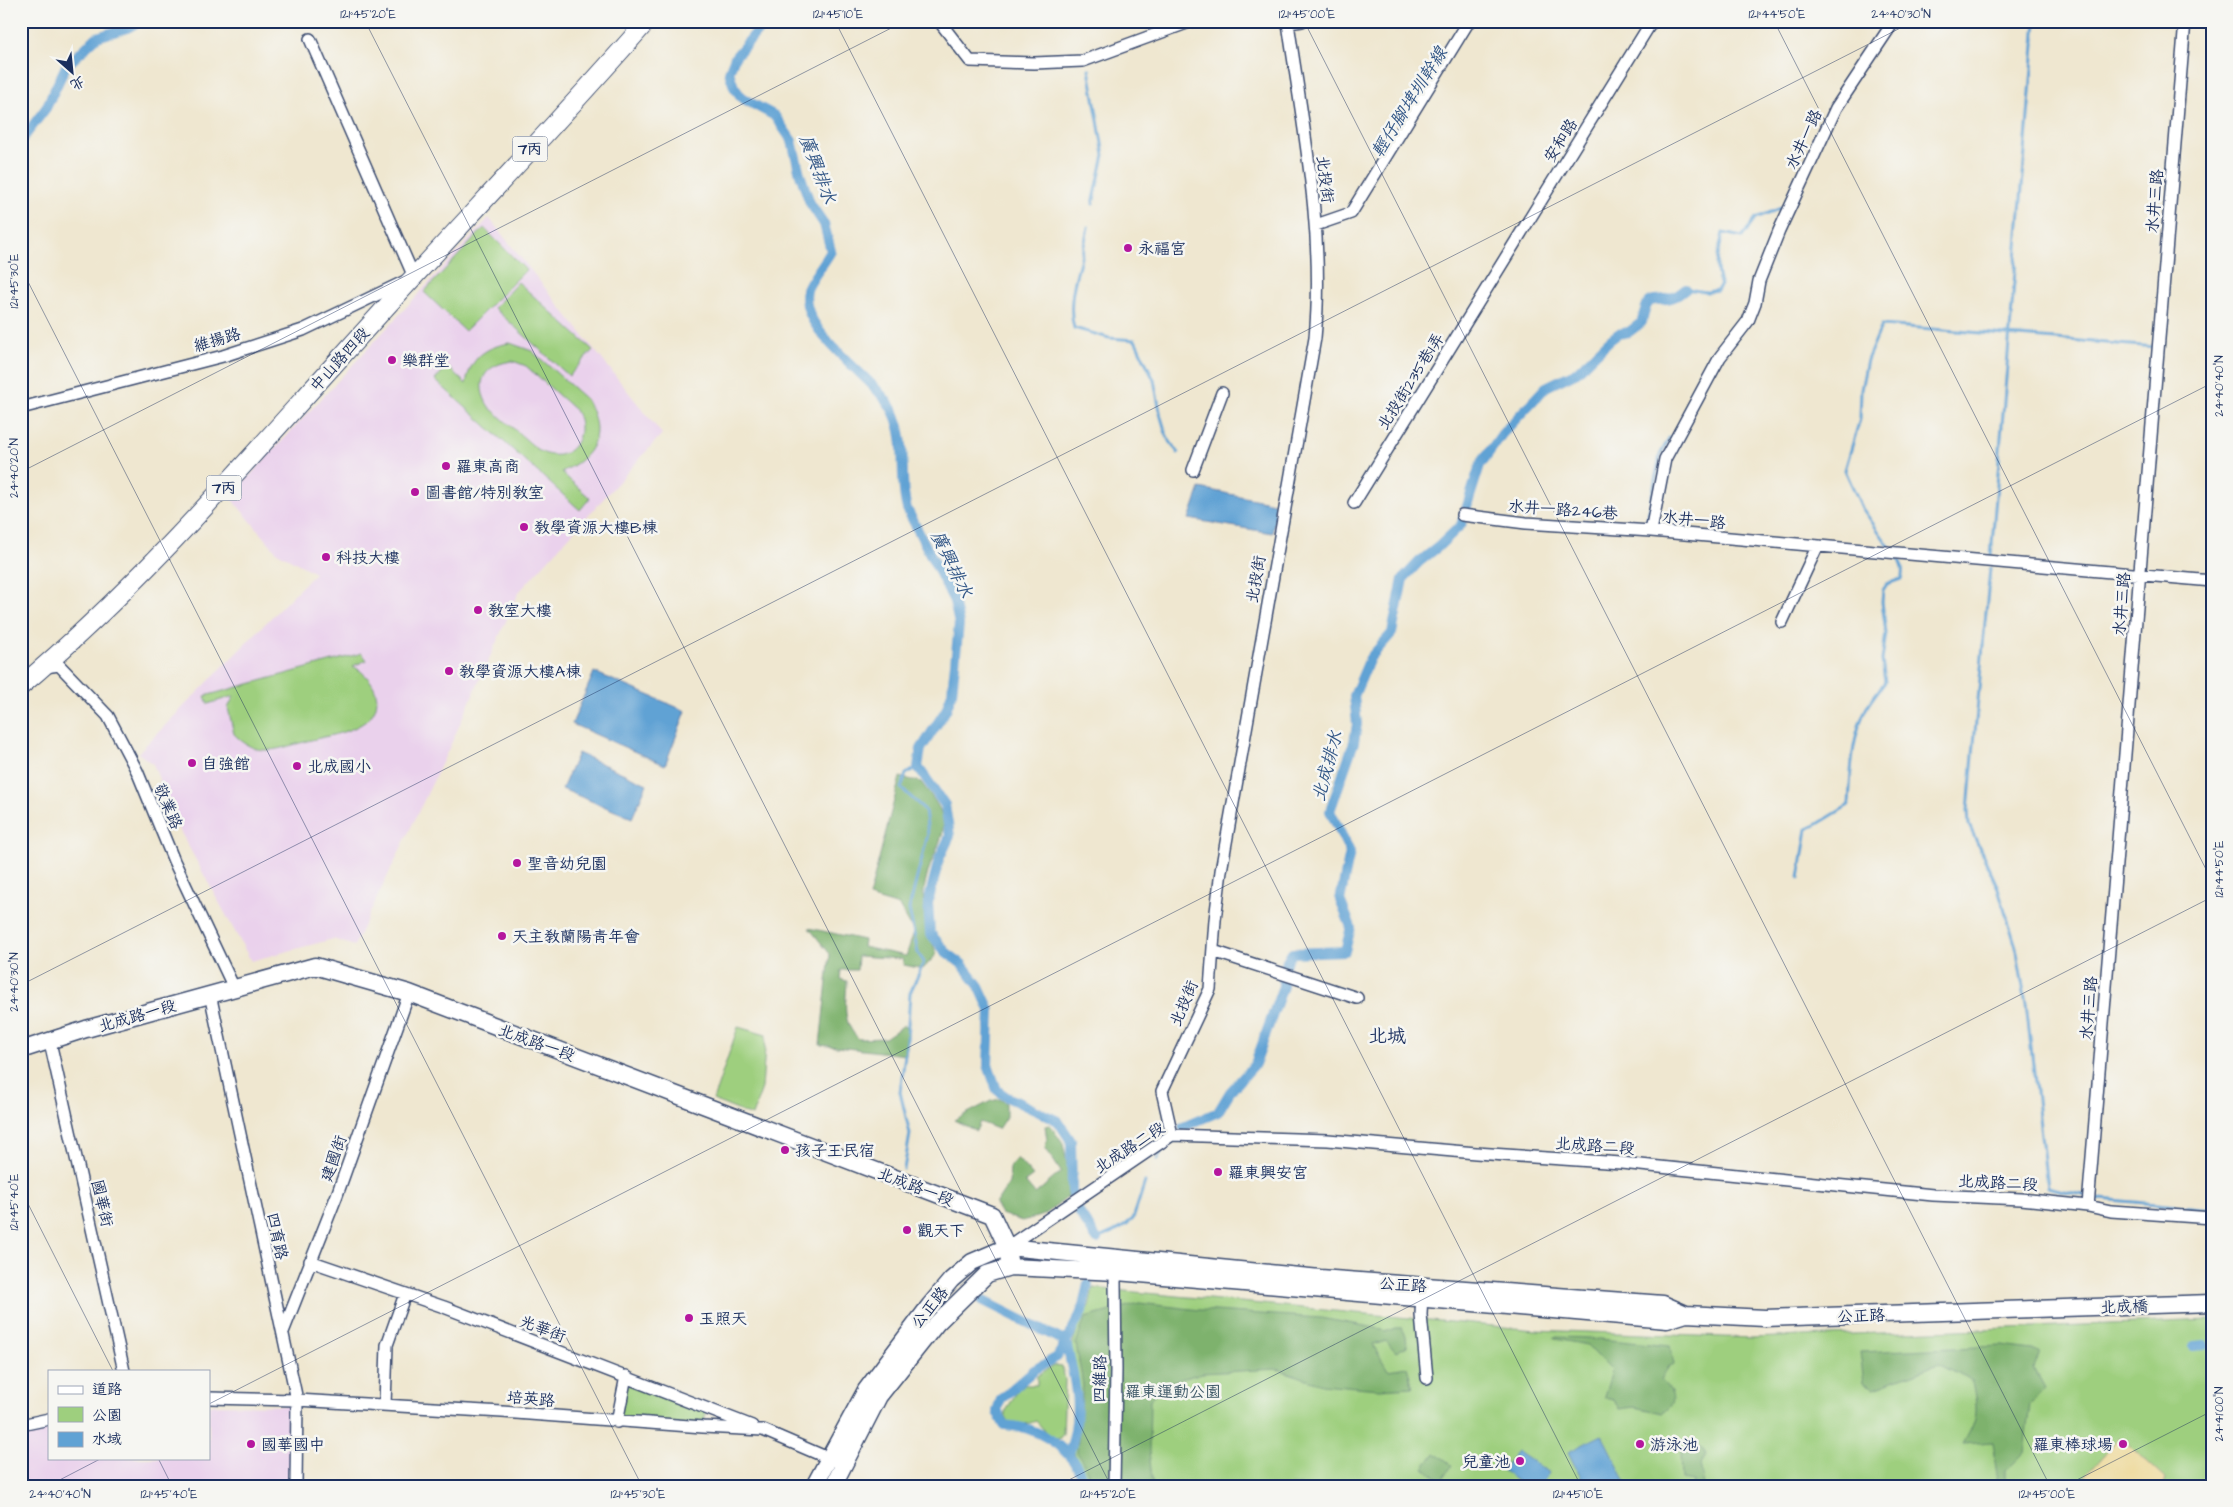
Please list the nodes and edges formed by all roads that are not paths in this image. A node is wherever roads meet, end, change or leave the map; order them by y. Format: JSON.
{"nodes":[{"id":1,"x":647,"y":21,"type":"edge"},
{"id":2,"x":939,"y":21,"type":"edge"},
{"id":3,"x":1192,"y":21,"type":"edge"},
{"id":4,"x":1302,"y":21,"type":"edge"},
{"id":5,"x":1469,"y":21,"type":"edge"},
{"id":6,"x":1652,"y":21,"type":"edge"},
{"id":7,"x":1894,"y":21,"type":"edge"},
{"id":8,"x":2186,"y":21,"type":"edge"},
{"id":9,"x":2207,"y":21,"type":"edge"},
{"id":10,"x":1286,"y":22,"type":"edge"},
{"id":11,"x":2212,"y":23,"type":"edge"},
{"id":12,"x":310,"y":39,"type":"dead end"},
{"id":13,"x":1316,"y":225,"type":"junction"},
{"id":14,"x":1494,"y":276,"type":"joint"},
{"id":15,"x":414,"y":277,"type":"junction"},
{"id":16,"x":1222,"y":393,"type":"dead end"},
{"id":17,"x":21,"y":408,"type":"edge"},
{"id":18,"x":1193,"y":470,"type":"dead end"},
{"id":19,"x":1354,"y":504,"type":"dead end"},
{"id":20,"x":1467,"y":516,"type":"dead end"},
{"id":21,"x":1651,"y":531,"type":"junction"},
{"id":22,"x":1817,"y":547,"type":"junction"},
{"id":23,"x":2140,"y":575,"type":"junction"},
{"id":24,"x":2212,"y":581,"type":"edge"},
{"id":25,"x":1782,"y":622,"type":"dead end"},
{"id":26,"x":43,"y":667,"type":"junction"},
{"id":27,"x":21,"y":686,"type":"edge"},
{"id":28,"x":1213,"y":951,"type":"junction"},
{"id":29,"x":234,"y":988,"type":"junction"},
{"id":30,"x":409,"y":993,"type":"junction"},
{"id":31,"x":210,"y":994,"type":"junction"},
{"id":32,"x":1357,"y":998,"type":"dead end"},
{"id":33,"x":50,"y":1042,"type":"junction"},
{"id":34,"x":21,"y":1050,"type":"edge"},
{"id":35,"x":1172,"y":1135,"type":"junction"},
{"id":36,"x":2088,"y":1199,"type":"junction"},
{"id":37,"x":2212,"y":1218,"type":"edge"},
{"id":38,"x":1007,"y":1247,"type":"junction"},
{"id":39,"x":310,"y":1260,"type":"junction"},
{"id":40,"x":1118,"y":1265,"type":"junction"},
{"id":41,"x":1010,"y":1266,"type":"junction"},
{"id":42,"x":1421,"y":1292,"type":"junction"},
{"id":43,"x":405,"y":1294,"type":"junction"},
{"id":44,"x":2212,"y":1303,"type":"edge"},
{"id":45,"x":2036,"y":1309,"type":"joint"},
{"id":46,"x":283,"y":1332,"type":"junction"},
{"id":47,"x":124,"y":1370,"type":"edge"},
{"id":48,"x":626,"y":1376,"type":"junction"},
{"id":49,"x":1427,"y":1378,"type":"dead end"},
{"id":50,"x":210,"y":1398,"type":"edge"},
{"id":51,"x":297,"y":1400,"type":"junction"},
{"id":52,"x":385,"y":1405,"type":"junction"},
{"id":53,"x":48,"y":1419,"type":"edge"},
{"id":54,"x":617,"y":1422,"type":"junction"},
{"id":55,"x":21,"y":1425,"type":"edge"},
{"id":56,"x":763,"y":1430,"type":"junction"},
{"id":57,"x":836,"y":1461,"type":"junction"},
{"id":58,"x":296,"y":1486,"type":"edge"},
{"id":59,"x":814,"y":1486,"type":"edge"},
{"id":60,"x":833,"y":1486,"type":"edge"},
{"id":61,"x":1114,"y":1486,"type":"edge"}],
"edges":[{"from":1,"to":15,"type":"main road","name":"中山路四段","number":"7丙"},
{"from":2,"to":3,"type":"street"},
{"from":4,"to":10,"type":"street"},
{"from":5,"to":13,"type":"street"},
{"from":6,"to":14,"type":"street","name":"安和路"},
{"from":7,"to":21,"type":"street","name":"水井一路"},
{"from":8,"to":23,"type":"street","name":"水井三路"},
{"from":9,"to":11,"type":"street"},
{"from":10,"to":13,"type":"street","name":"北投街"},
{"from":12,"to":15,"type":"street"},
{"from":13,"to":28,"type":"street","name":"北投街"},
{"from":14,"to":19,"type":"street","name":"北投街235巷1弄"},
{"from":15,"to":17,"type":"street","name":"維揚路"},
{"from":15,"to":26,"type":"main road","name":"中山路四段","number":"7丙"},
{"from":16,"to":18,"type":"street"},
{"from":20,"to":21,"type":"street","name":"水井一路246巷"},
{"from":21,"to":22,"type":"street","name":"水井一路"},
{"from":22,"to":23,"type":"street","name":"水井一路"},
{"from":22,"to":25,"type":"street"},
{"from":23,"to":24,"type":"street","name":"水井一路"},
{"from":23,"to":36,"type":"street","name":"水井三路"},
{"from":26,"to":27,"type":"main road","name":"中山路四段","number":"7丙"},
{"from":26,"to":29,"type":"street","name":"敬業路"},
{"from":28,"to":32,"type":"street"},
{"from":28,"to":35,"type":"street","name":"北投街"},
{"from":29,"to":30,"type":"street","name":"北成路一段"},
{"from":29,"to":31,"type":"street","name":"北成路一段"},
{"from":30,"to":38,"type":"street","name":"北成路一段"},
{"from":30,"to":39,"type":"street","name":"建國街"},
{"from":31,"to":33,"type":"street","name":"北成路一段"},
{"from":31,"to":46,"type":"street","name":"四育路"},
{"from":33,"to":34,"type":"street","name":"北成路一段"},
{"from":33,"to":47,"type":"street","name":"國華街"},
{"from":35,"to":36,"type":"street","name":"北成路二段"},
{"from":35,"to":38,"type":"street","name":"北成路二段"},
{"from":36,"to":37,"type":"street","name":"北成路二段"},
{"from":38,"to":40,"type":"street","name":"公正路"},
{"from":38,"to":41,"type":"street","name":"北成路一段"},
{"from":38,"to":57,"type":"street","name":"公正路"},
{"from":39,"to":43,"type":"street","name":"光華街"},
{"from":39,"to":46,"type":"street","name":"建國街"},
{"from":40,"to":41,"type":"street","name":"公正路"},
{"from":40,"to":42,"type":"street","name":"公正路"},
{"from":40,"to":61,"type":"street","name":"四維路"},
{"from":41,"to":57,"type":"street","name":"公正路"},
{"from":42,"to":45,"type":"street","name":"公正路"},
{"from":42,"to":49,"type":"street"},
{"from":43,"to":48,"type":"street","name":"光華街"},
{"from":43,"to":52,"type":"street"},
{"from":44,"to":45,"type":"street","name":"北成橋"},
{"from":46,"to":51,"type":"street","name":"四育路"},
{"from":48,"to":54,"type":"street"},
{"from":48,"to":56,"type":"street","name":"光華街"},
{"from":50,"to":51,"type":"street","name":"培英路"},
{"from":51,"to":52,"type":"street","name":"培英路"},
{"from":51,"to":58,"type":"street","name":"四育路"},
{"from":52,"to":54,"type":"street","name":"培英路"},
{"from":53,"to":55,"type":"street"},
{"from":54,"to":56,"type":"street","name":"培英路"},
{"from":56,"to":57,"type":"street","name":"培英路"},
{"from":57,"to":59,"type":"street","name":"公正路"},
{"from":57,"to":60,"type":"street","name":"公正路"}]}
